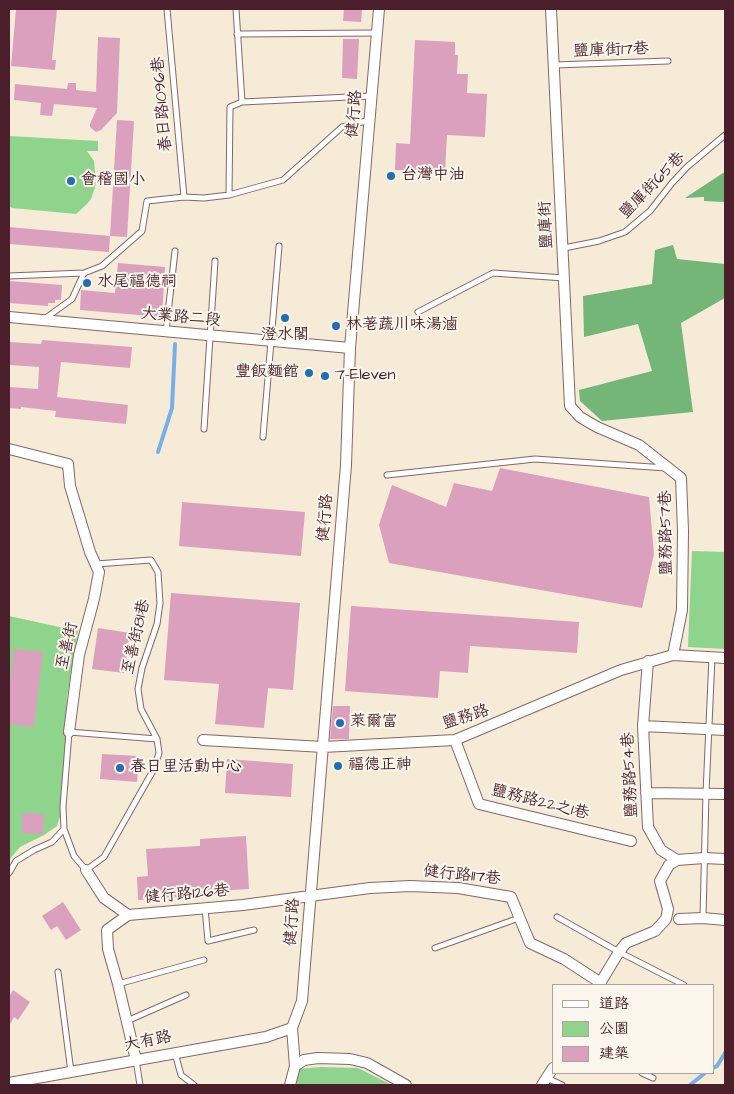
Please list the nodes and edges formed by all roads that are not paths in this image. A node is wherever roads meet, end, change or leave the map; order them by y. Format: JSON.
{"nodes":[{"id":1,"x":167,"y":9,"type":"edge"},
{"id":2,"x":236,"y":9,"type":"edge"},
{"id":3,"x":380,"y":9,"type":"edge"},
{"id":4,"x":551,"y":9,"type":"edge"},
{"id":5,"x":377,"y":33,"type":"junction"},
{"id":6,"x":237,"y":34,"type":"junction"},
{"id":7,"x":668,"y":61,"type":"dead end"},
{"id":8,"x":555,"y":65,"type":"junction"},
{"id":9,"x":372,"y":96,"type":"junction"},
{"id":10,"x":242,"y":102,"type":"junction"},
{"id":11,"x":370,"y":120,"type":"junction"},
{"id":12,"x":725,"y":135,"type":"edge"},
{"id":13,"x":229,"y":195,"type":"junction"},
{"id":14,"x":184,"y":197,"type":"junction"},
{"id":15,"x":279,"y":246,"type":"dead end"},
{"id":16,"x":564,"y":248,"type":"junction"},
{"id":17,"x":175,"y":251,"type":"dead end"},
{"id":18,"x":214,"y":260,"type":"dead end"},
{"id":19,"x":84,"y":273,"type":"junction"},
{"id":20,"x":9,"y":276,"type":"edge"},
{"id":21,"x":565,"y":278,"type":"junction"},
{"id":22,"x":418,"y":312,"type":"dead end"},
{"id":23,"x":9,"y":317,"type":"edge"},
{"id":24,"x":43,"y":320,"type":"junction"},
{"id":25,"x":173,"y":332,"type":"junction"},
{"id":26,"x":210,"y":335,"type":"junction"},
{"id":27,"x":271,"y":341,"type":"junction"},
{"id":28,"x":350,"y":348,"type":"junction"},
{"id":29,"x":597,"y":427,"type":"joint"},
{"id":30,"x":204,"y":429,"type":"dead end"},
{"id":31,"x":263,"y":437,"type":"dead end"},
{"id":32,"x":9,"y":449,"type":"edge"},
{"id":33,"x":669,"y":468,"type":"junction"},
{"id":34,"x":387,"y":475,"type":"dead end"},
{"id":35,"x":96,"y":564,"type":"junction"},
{"id":36,"x":673,"y":654,"type":"junction"},
{"id":37,"x":712,"y":657,"type":"junction"},
{"id":38,"x":725,"y":658,"type":"edge"},
{"id":39,"x":648,"y":662,"type":"junction"},
{"id":40,"x":643,"y":726,"type":"junction"},
{"id":41,"x":709,"y":729,"type":"junction"},
{"id":42,"x":725,"y":730,"type":"edge"},
{"id":43,"x":69,"y":732,"type":"junction"},
{"id":44,"x":157,"y":739,"type":"junction"},
{"id":45,"x":203,"y":740,"type":"dead end"},
{"id":46,"x":455,"y":740,"type":"junction"},
{"id":47,"x":323,"y":747,"type":"junction"},
{"id":48,"x":646,"y":793,"type":"junction"},
{"id":49,"x":706,"y":793,"type":"junction"},
{"id":50,"x":725,"y":794,"type":"edge"},
{"id":51,"x":64,"y":829,"type":"junction"},
{"id":52,"x":631,"y":841,"type":"dead end"},
{"id":53,"x":704,"y":858,"type":"junction"},
{"id":54,"x":725,"y":859,"type":"edge"},
{"id":55,"x":678,"y":860,"type":"junction"},
{"id":56,"x":86,"y":870,"type":"junction"},
{"id":57,"x":9,"y":873,"type":"edge"},
{"id":58,"x":310,"y":896,"type":"junction"},
{"id":59,"x":205,"y":908,"type":"junction"},
{"id":60,"x":128,"y":915,"type":"junction"},
{"id":61,"x":557,"y":917,"type":"dead end"},
{"id":62,"x":519,"y":918,"type":"junction"},
{"id":63,"x":703,"y":918,"type":"junction"},
{"id":64,"x":679,"y":919,"type":"dead end"},
{"id":65,"x":725,"y":920,"type":"edge"},
{"id":66,"x":254,"y":930,"type":"dead end"},
{"id":67,"x":435,"y":948,"type":"dead end"},
{"id":68,"x":618,"y":952,"type":"junction"},
{"id":69,"x":204,"y":960,"type":"dead end"},
{"id":70,"x":58,"y":972,"type":"dead end"},
{"id":71,"x":118,"y":984,"type":"junction"},
{"id":72,"x":600,"y":984,"type":"edge"},
{"id":73,"x":682,"y":984,"type":"edge"},
{"id":74,"x":186,"y":995,"type":"dead end"},
{"id":75,"x":127,"y":1021,"type":"junction"},
{"id":76,"x":292,"y":1028,"type":"junction"},
{"id":77,"x":175,"y":1052,"type":"junction"},
{"id":78,"x":136,"y":1060,"type":"junction"},
{"id":79,"x":295,"y":1066,"type":"junction"},
{"id":80,"x":552,"y":1070,"type":"edge"},
{"id":81,"x":71,"y":1072,"type":"junction"},
{"id":82,"x":644,"y":1074,"type":"edge"},
{"id":83,"x":652,"y":1078,"type":"dead end"},
{"id":84,"x":30,"y":1082,"type":"edge"},
{"id":85,"x":545,"y":1082,"type":"edge"},
{"id":86,"x":9,"y":1083,"type":"edge"},
{"id":87,"x":140,"y":1085,"type":"edge"},
{"id":88,"x":194,"y":1085,"type":"edge"},
{"id":89,"x":290,"y":1085,"type":"edge"},
{"id":90,"x":406,"y":1085,"type":"edge"},
{"id":91,"x":562,"y":1085,"type":"edge"}],
"edges":[{"from":1,"to":14,"type":"lane","name":"春日路1096巷"},
{"from":2,"to":6,"type":"lane"},
{"from":3,"to":5,"type":"street","name":"健行路"},
{"from":4,"to":8,"type":"street","name":"鹽庫街"},
{"from":5,"to":6,"type":"lane"},
{"from":5,"to":9,"type":"street","name":"健行路"},
{"from":6,"to":10,"type":"lane"},
{"from":7,"to":8,"type":"lane","name":"鹽庫街17巷"},
{"from":8,"to":16,"type":"street","name":"鹽庫街"},
{"from":9,"to":10,"type":"lane"},
{"from":9,"to":11,"type":"street","name":"健行路"},
{"from":10,"to":13,"type":"lane"},
{"from":11,"to":13,"type":"lane"},
{"from":11,"to":28,"type":"street","name":"健行路"},
{"from":12,"to":16,"type":"lane","name":"鹽庫街65巷"},
{"from":13,"to":14,"type":"lane"},
{"from":14,"to":19,"type":"lane"},
{"from":15,"to":27,"type":"lane"},
{"from":16,"to":21,"type":"street","name":"鹽庫街"},
{"from":17,"to":25,"type":"lane"},
{"from":18,"to":26,"type":"lane"},
{"from":19,"to":20,"type":"lane"},
{"from":19,"to":24,"type":"lane"},
{"from":21,"to":22,"type":"lane"},
{"from":21,"to":29,"type":"street","name":"鹽庫街"},
{"from":23,"to":24,"type":"street","name":"大業路二段"},
{"from":24,"to":25,"type":"street","name":"大業路二段"},
{"from":25,"to":26,"type":"street","name":"大業路二段"},
{"from":26,"to":27,"type":"street","name":"大業路二段"},
{"from":26,"to":30,"type":"lane"},
{"from":27,"to":28,"type":"street","name":"大業路二段"},
{"from":27,"to":31,"type":"lane"},
{"from":28,"to":47,"type":"street","name":"健行路"},
{"from":29,"to":33,"type":"street","name":"鹽務路57巷"},
{"from":32,"to":35,"type":"street","name":"至善街"},
{"from":33,"to":34,"type":"lane"},
{"from":33,"to":36,"type":"street","name":"鹽務路57巷"},
{"from":35,"to":43,"type":"street","name":"至善街"},
{"from":35,"to":44,"type":"lane","name":"至善街81巷"},
{"from":36,"to":37,"type":"street","name":"鹽務路"},
{"from":36,"to":39,"type":"street","name":"鹽務路"},
{"from":37,"to":38,"type":"street","name":"鹽務路"},
{"from":37,"to":41,"type":"lane"},
{"from":39,"to":40,"type":"street","name":"鹽務路54巷"},
{"from":39,"to":46,"type":"street","name":"鹽務路"},
{"from":40,"to":41,"type":"street"},
{"from":40,"to":48,"type":"street","name":"鹽務路54巷"},
{"from":41,"to":42,"type":"street"},
{"from":41,"to":49,"type":"lane"},
{"from":43,"to":44,"type":"lane"},
{"from":43,"to":51,"type":"lane","name":"至善街"},
{"from":44,"to":56,"type":"lane"},
{"from":45,"to":47,"type":"street","name":"鹽務路"},
{"from":46,"to":47,"type":"street","name":"鹽務路"},
{"from":46,"to":52,"type":"street","name":"鹽務路22之1巷"},
{"from":47,"to":58,"type":"street","name":"健行路"},
{"from":48,"to":49,"type":"street"},
{"from":48,"to":55,"type":"street","name":"鹽務路54巷"},
{"from":49,"to":50,"type":"street"},
{"from":49,"to":53,"type":"lane"},
{"from":51,"to":56,"type":"lane"},
{"from":51,"to":57,"type":"lane"},
{"from":53,"to":54,"type":"street"},
{"from":53,"to":55,"type":"street"},
{"from":53,"to":63,"type":"lane"},
{"from":55,"to":68,"type":"street"},
{"from":56,"to":60,"type":"street","name":"健行路126巷"},
{"from":58,"to":59,"type":"street","name":"健行路126巷"},
{"from":58,"to":62,"type":"street","name":"健行路117巷"},
{"from":58,"to":76,"type":"street","name":"健行路"},
{"from":59,"to":60,"type":"street","name":"健行路126巷"},
{"from":59,"to":66,"type":"lane"},
{"from":60,"to":71,"type":"street"},
{"from":61,"to":68,"type":"lane"},
{"from":62,"to":67,"type":"lane"},
{"from":62,"to":72,"type":"street","name":"健行路117巷"},
{"from":63,"to":64,"type":"street"},
{"from":63,"to":65,"type":"street"},
{"from":68,"to":72,"type":"street"},
{"from":68,"to":73,"type":"lane"},
{"from":69,"to":71,"type":"lane"},
{"from":70,"to":81,"type":"lane"},
{"from":71,"to":75,"type":"street"},
{"from":74,"to":75,"type":"lane"},
{"from":75,"to":78,"type":"street"},
{"from":76,"to":77,"type":"street","name":"大有路"},
{"from":76,"to":79,"type":"street"},
{"from":77,"to":78,"type":"street","name":"大有路"},
{"from":77,"to":88,"type":"lane"},
{"from":78,"to":81,"type":"street","name":"大有路"},
{"from":78,"to":87,"type":"lane"},
{"from":79,"to":89,"type":"street"},
{"from":79,"to":90,"type":"street"},
{"from":80,"to":85,"type":"street"},
{"from":81,"to":84,"type":"street","name":"大有路"},
{"from":82,"to":83,"type":"lane"},
{"from":84,"to":86,"type":"street","name":"大有路"},
{"from":85,"to":91,"type":"lane"}]}
